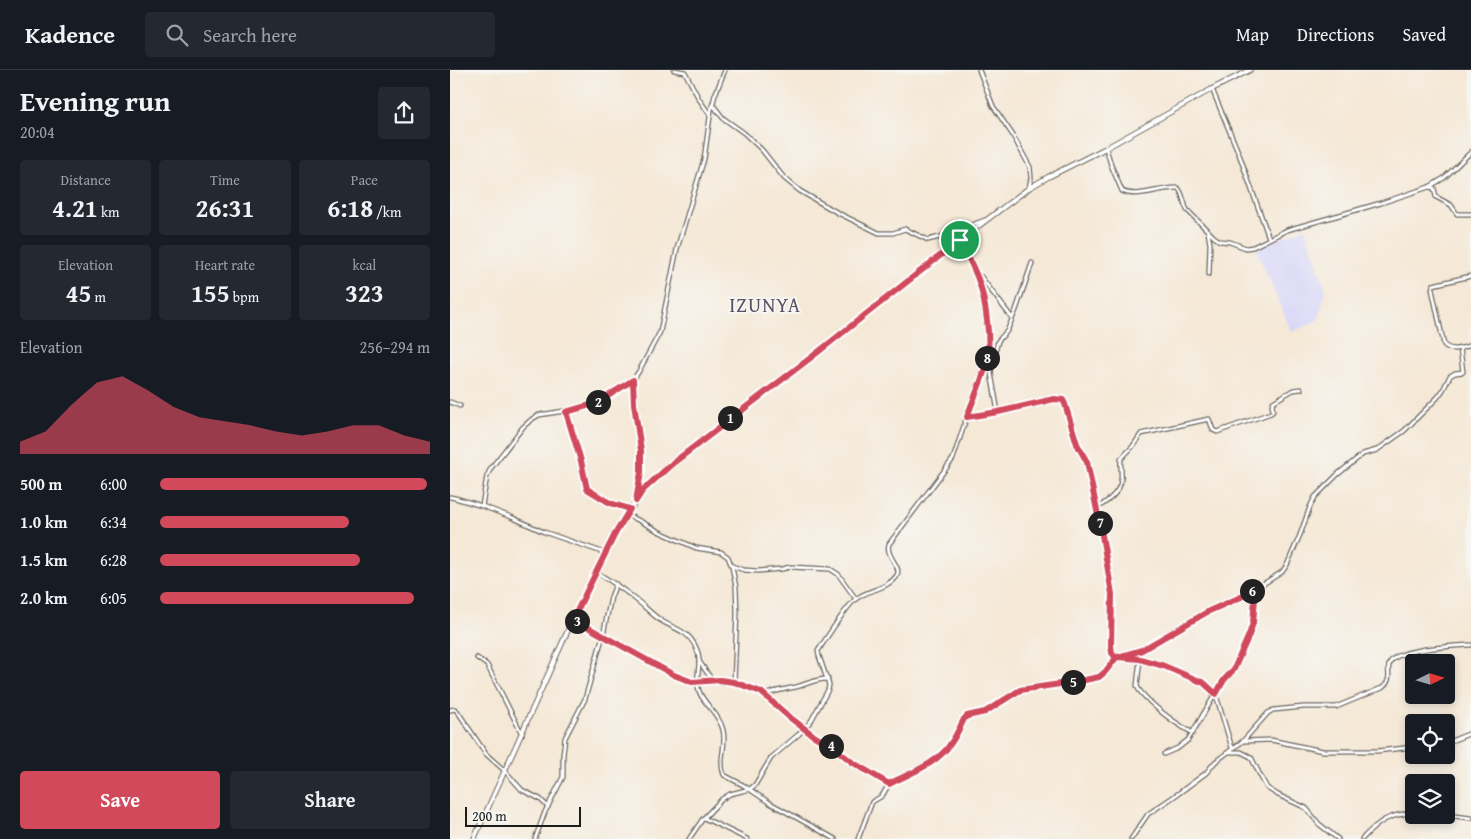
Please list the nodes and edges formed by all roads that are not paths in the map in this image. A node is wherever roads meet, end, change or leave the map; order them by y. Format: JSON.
{"nodes":[{"id":1,"x":674,"y":70,"type":"edge"},
{"id":2,"x":725,"y":70,"type":"edge"},
{"id":3,"x":978,"y":70,"type":"edge"},
{"id":4,"x":1250,"y":70,"type":"edge"},
{"id":5,"x":1212,"y":89,"type":"junction"},
{"id":6,"x":713,"y":105,"type":"junction"},
{"id":7,"x":711,"y":116,"type":"junction"},
{"id":8,"x":1106,"y":148,"type":"junction"},
{"id":9,"x":1471,"y":152,"type":"edge"},
{"id":10,"x":1429,"y":187,"type":"junction"},
{"id":11,"x":1029,"y":188,"type":"junction"},
{"id":12,"x":1471,"y":214,"type":"edge"},
{"id":13,"x":992,"y":217,"type":"junction"},
{"id":14,"x":1208,"y":232,"type":"junction"},
{"id":15,"x":1269,"y":238,"type":"junction"},
{"id":16,"x":960,"y":240,"type":"junction"},
{"id":17,"x":1032,"y":263,"type":"dead end"},
{"id":18,"x":1209,"y":274,"type":"dead end"},
{"id":19,"x":1471,"y":276,"type":"edge"},
{"id":20,"x":981,"y":277,"type":"dead end"},
{"id":21,"x":1013,"y":318,"type":"junction"},
{"id":22,"x":1471,"y":345,"type":"edge"},
{"id":23,"x":1460,"y":348,"type":"junction"},
{"id":24,"x":633,"y":380,"type":"junction"},
{"id":25,"x":1302,"y":389,"type":"dead end"},
{"id":26,"x":450,"y":402,"type":"edge"},
{"id":27,"x":460,"y":406,"type":"dead end"},
{"id":28,"x":566,"y":412,"type":"junction"},
{"id":29,"x":998,"y":412,"type":"junction"},
{"id":30,"x":967,"y":417,"type":"junction"},
{"id":31,"x":450,"y":498,"type":"edge"},
{"id":32,"x":636,"y":501,"type":"junction"},
{"id":33,"x":482,"y":506,"type":"junction"},
{"id":34,"x":1097,"y":508,"type":"junction"},
{"id":35,"x":630,"y":509,"type":"junction"},
{"id":36,"x":626,"y":515,"type":"junction"},
{"id":37,"x":605,"y":553,"type":"junction"},
{"id":38,"x":732,"y":566,"type":"junction"},
{"id":39,"x":596,"y":572,"type":"junction"},
{"id":40,"x":616,"y":584,"type":"junction"},
{"id":41,"x":1260,"y":586,"type":"junction"},
{"id":42,"x":856,"y":598,"type":"junction"},
{"id":43,"x":573,"y":619,"type":"junction"},
{"id":44,"x":603,"y":635,"type":"junction"},
{"id":45,"x":1471,"y":645,"type":"edge"},
{"id":46,"x":1121,"y":657,"type":"junction"},
{"id":47,"x":477,"y":658,"type":"dead end"},
{"id":48,"x":1116,"y":658,"type":"junction"},
{"id":49,"x":1140,"y":659,"type":"junction"},
{"id":50,"x":698,"y":661,"type":"junction"},
{"id":51,"x":828,"y":679,"type":"junction"},
{"id":52,"x":712,"y":680,"type":"junction"},
{"id":53,"x":696,"y":682,"type":"junction"},
{"id":54,"x":734,"y":682,"type":"junction"},
{"id":55,"x":1216,"y":694,"type":"junction"},
{"id":56,"x":764,"y":695,"type":"junction"},
{"id":57,"x":450,"y":710,"type":"edge"},
{"id":58,"x":804,"y":728,"type":"junction"},
{"id":59,"x":1193,"y":733,"type":"junction"},
{"id":60,"x":522,"y":734,"type":"junction"},
{"id":61,"x":1471,"y":734,"type":"edge"},
{"id":62,"x":1455,"y":740,"type":"edge"},
{"id":63,"x":1243,"y":741,"type":"junction"},
{"id":64,"x":1232,"y":748,"type":"junction"},
{"id":65,"x":1405,"y":748,"type":"edge"},
{"id":66,"x":1229,"y":752,"type":"junction"},
{"id":67,"x":1164,"y":754,"type":"dead end"},
{"id":68,"x":505,"y":771,"type":"junction"},
{"id":69,"x":889,"y":784,"type":"junction"},
{"id":70,"x":750,"y":789,"type":"junction"},
{"id":71,"x":548,"y":806,"type":"junction"},
{"id":72,"x":1405,"y":814,"type":"edge"},
{"id":73,"x":1455,"y":815,"type":"edge"},
{"id":74,"x":704,"y":818,"type":"junction"},
{"id":75,"x":1471,"y":818,"type":"edge"},
{"id":76,"x":474,"y":839,"type":"edge"},
{"id":77,"x":535,"y":839,"type":"edge"},
{"id":78,"x":689,"y":839,"type":"edge"},
{"id":79,"x":747,"y":839,"type":"edge"},
{"id":80,"x":835,"y":839,"type":"edge"},
{"id":81,"x":858,"y":839,"type":"edge"},
{"id":82,"x":1131,"y":839,"type":"edge"},
{"id":83,"x":1338,"y":839,"type":"edge"},
{"id":84,"x":1362,"y":839,"type":"edge"}],
"edges":[{"from":1,"to":7,"type":"street"},
{"from":2,"to":6,"type":"street"},
{"from":3,"to":11,"type":"street"},
{"from":4,"to":5,"type":"street"},
{"from":5,"to":8,"type":"street"},
{"from":5,"to":15,"type":"street"},
{"from":6,"to":7,"type":"street"},
{"from":6,"to":13,"type":"street"},
{"from":7,"to":24,"type":"street"},
{"from":8,"to":11,"type":"street"},
{"from":8,"to":14,"type":"street"},
{"from":9,"to":10,"type":"street"},
{"from":10,"to":12,"type":"street"},
{"from":10,"to":15,"type":"street"},
{"from":11,"to":13,"type":"street"},
{"from":13,"to":16,"type":"street"},
{"from":14,"to":15,"type":"street"},
{"from":14,"to":18,"type":"street"},
{"from":16,"to":30,"type":"street"},
{"from":16,"to":32,"type":"street"},
{"from":17,"to":21,"type":"street"},
{"from":19,"to":23,"type":"street"},
{"from":20,"to":21,"type":"street"},
{"from":21,"to":29,"type":"street"},
{"from":22,"to":23,"type":"street"},
{"from":23,"to":41,"type":"street"},
{"from":24,"to":28,"type":"street"},
{"from":24,"to":32,"type":"street"},
{"from":25,"to":34,"type":"street"},
{"from":26,"to":27,"type":"street"},
{"from":28,"to":33,"type":"street"},
{"from":28,"to":35,"type":"street"},
{"from":29,"to":30,"type":"street"},
{"from":29,"to":34,"type":"street"},
{"from":30,"to":42,"type":"street"},
{"from":31,"to":33,"type":"street"},
{"from":32,"to":35,"type":"street"},
{"from":33,"to":37,"type":"street"},
{"from":34,"to":48,"type":"street"},
{"from":35,"to":36,"type":"street"},
{"from":36,"to":37,"type":"street"},
{"from":36,"to":38,"type":"street"},
{"from":37,"to":39,"type":"street"},
{"from":38,"to":42,"type":"street"},
{"from":38,"to":54,"type":"street"},
{"from":39,"to":40,"type":"street"},
{"from":39,"to":43,"type":"street"},
{"from":40,"to":44,"type":"street"},
{"from":40,"to":50,"type":"street"},
{"from":41,"to":46,"type":"street"},
{"from":41,"to":55,"type":"street"},
{"from":42,"to":51,"type":"street"},
{"from":43,"to":44,"type":"street"},
{"from":43,"to":60,"type":"street"},
{"from":44,"to":53,"type":"street"},
{"from":44,"to":71,"type":"street"},
{"from":45,"to":63,"type":"street"},
{"from":46,"to":48,"type":"street"},
{"from":46,"to":49,"type":"street"},
{"from":47,"to":60,"type":"street"},
{"from":48,"to":69,"type":"street"},
{"from":49,"to":55,"type":"street"},
{"from":49,"to":59,"type":"street"},
{"from":50,"to":52,"type":"street"},
{"from":50,"to":53,"type":"street"},
{"from":51,"to":56,"type":"street"},
{"from":51,"to":58,"type":"street"},
{"from":52,"to":53,"type":"street"},
{"from":52,"to":54,"type":"street"},
{"from":53,"to":70,"type":"street"},
{"from":54,"to":56,"type":"street"},
{"from":55,"to":59,"type":"street"},
{"from":55,"to":64,"type":"street"},
{"from":56,"to":58,"type":"street"},
{"from":57,"to":68,"type":"street"},
{"from":58,"to":69,"type":"street"},
{"from":58,"to":70,"type":"street"},
{"from":59,"to":67,"type":"street"},
{"from":60,"to":68,"type":"street"},
{"from":61,"to":62,"type":"street"},
{"from":63,"to":64,"type":"street"},
{"from":63,"to":65,"type":"street"},
{"from":64,"to":66,"type":"street"},
{"from":66,"to":82,"type":"street"},
{"from":66,"to":83,"type":"street"},
{"from":68,"to":71,"type":"street"},
{"from":68,"to":76,"type":"street"},
{"from":69,"to":81,"type":"street"},
{"from":70,"to":74,"type":"street"},
{"from":70,"to":80,"type":"street"},
{"from":71,"to":77,"type":"street"},
{"from":72,"to":84,"type":"street"},
{"from":73,"to":75,"type":"street"},
{"from":74,"to":78,"type":"street"},
{"from":74,"to":79,"type":"street"}]}
